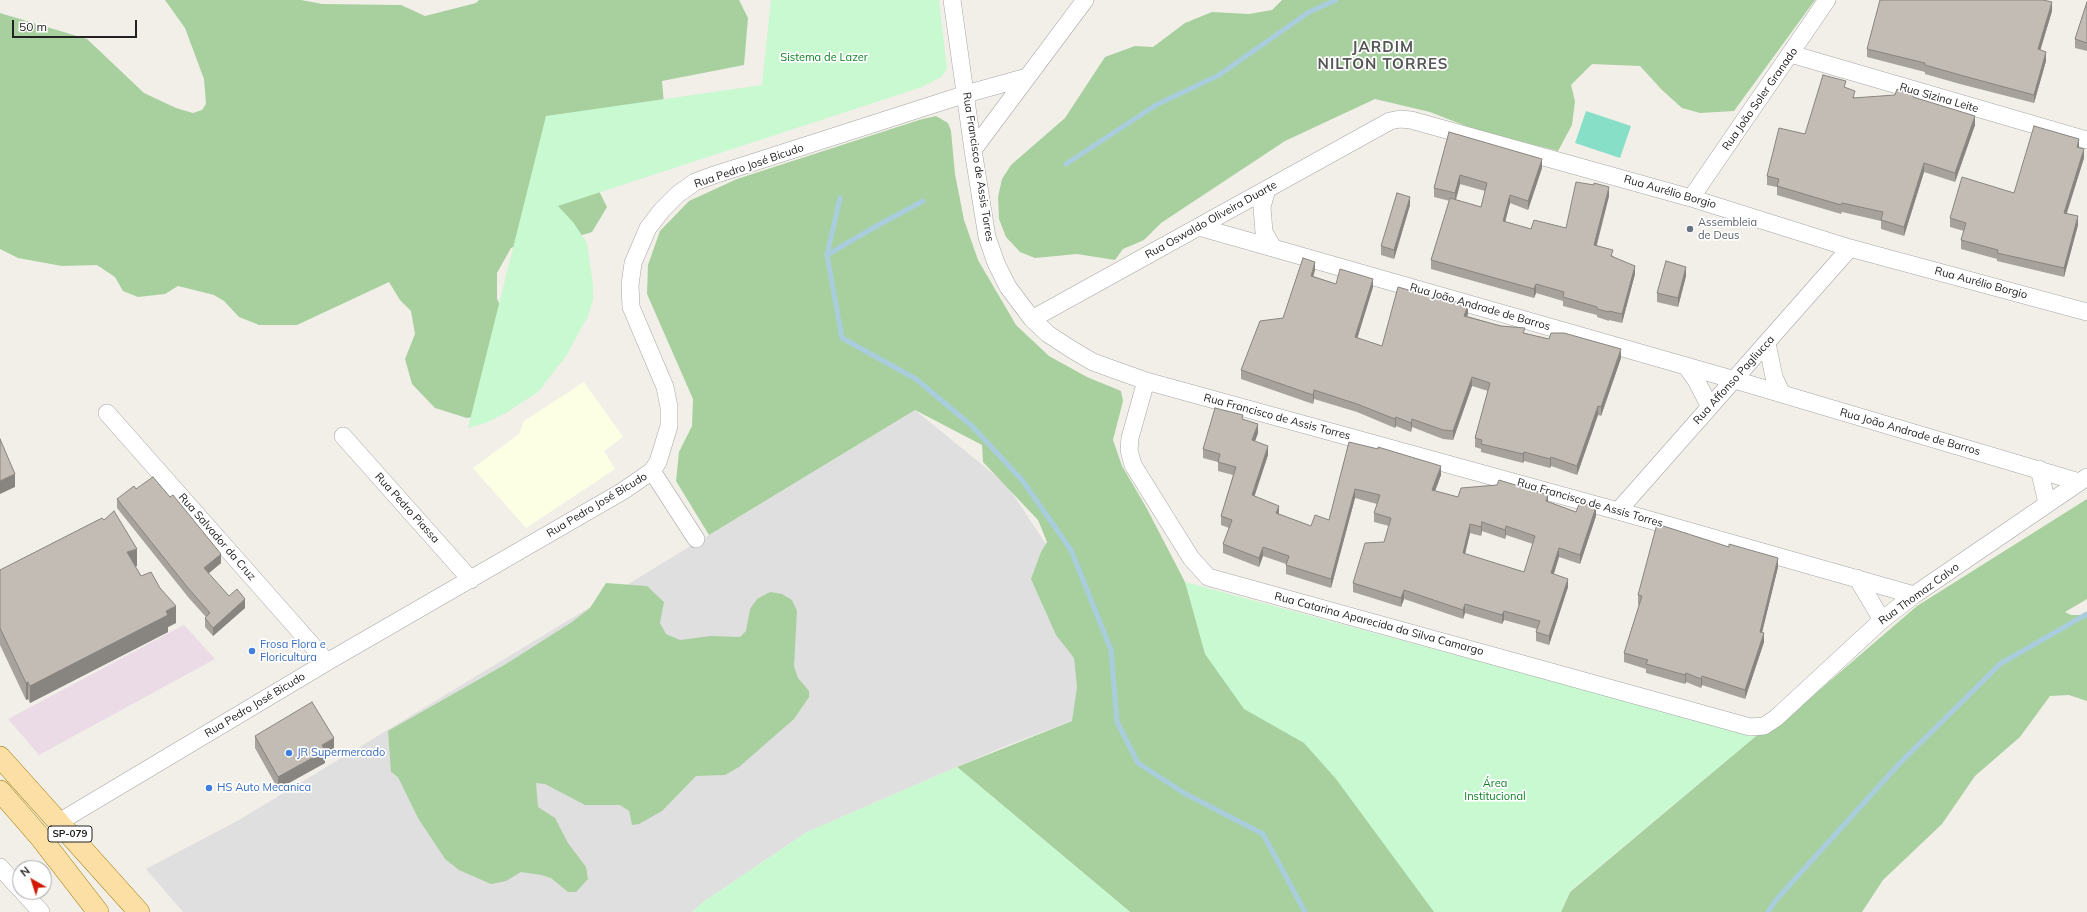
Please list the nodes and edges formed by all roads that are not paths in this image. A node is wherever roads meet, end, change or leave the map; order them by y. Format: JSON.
{"nodes":[{"id":1,"x":952,"y":0,"type":"edge"},
{"id":2,"x":1085,"y":0,"type":"edge"},
{"id":3,"x":1827,"y":0,"type":"edge"},
{"id":4,"x":1791,"y":54,"type":"junction"},
{"id":5,"x":1027,"y":77,"type":"junction"},
{"id":6,"x":966,"y":94,"type":"junction"},
{"id":7,"x":1390,"y":121,"type":"joint"},
{"id":8,"x":2087,"y":140,"type":"edge"},
{"id":9,"x":973,"y":150,"type":"junction"},
{"id":10,"x":1267,"y":189,"type":"junction"},
{"id":11,"x":1691,"y":198,"type":"junction"},
{"id":12,"x":1199,"y":227,"type":"junction"},
{"id":13,"x":1274,"y":248,"type":"junction"},
{"id":14,"x":1850,"y":248,"type":"junction"},
{"id":15,"x":2087,"y":312,"type":"edge"},
{"id":16,"x":1032,"y":319,"type":"junction"},
{"id":17,"x":1767,"y":343,"type":"junction"},
{"id":18,"x":1686,"y":366,"type":"junction"},
{"id":19,"x":1735,"y":380,"type":"junction"},
{"id":20,"x":1146,"y":381,"type":"junction"},
{"id":21,"x":1782,"y":394,"type":"junction"},
{"id":22,"x":1710,"y":407,"type":"junction"},
{"id":23,"x":107,"y":413,"type":"dead end"},
{"id":24,"x":343,"y":436,"type":"dead end"},
{"id":25,"x":2039,"y":469,"type":"junction"},
{"id":26,"x":652,"y":471,"type":"junction"},
{"id":27,"x":2083,"y":480,"type":"edge"},
{"id":28,"x":2047,"y":503,"type":"junction"},
{"id":29,"x":1618,"y":511,"type":"junction"},
{"id":30,"x":696,"y":539,"type":"dead end"},
{"id":31,"x":1857,"y":578,"type":"junction"},
{"id":32,"x":471,"y":580,"type":"junction"},
{"id":33,"x":1914,"y":595,"type":"junction"},
{"id":34,"x":1882,"y":620,"type":"junction"},
{"id":35,"x":327,"y":662,"type":"junction"},
{"id":36,"x":1764,"y":726,"type":"joint"},
{"id":37,"x":0,"y":757,"type":"edge"},
{"id":38,"x":0,"y":791,"type":"edge"},
{"id":39,"x":59,"y":822,"type":"junction"},
{"id":40,"x":0,"y":867,"type":"edge"},
{"id":41,"x":12,"y":880,"type":"edge"},
{"id":42,"x":30,"y":900,"type":"edge"},
{"id":43,"x":41,"y":912,"type":"edge"},
{"id":44,"x":98,"y":912,"type":"edge"},
{"id":45,"x":139,"y":912,"type":"edge"}],
"edges":[{"from":1,"to":6,"type":"street","name":"Rua Francisco de Assis Torres"},
{"from":2,"to":5,"type":"street"},
{"from":3,"to":4,"type":"street","name":"Rua João Soler Granado"},
{"from":4,"to":8,"type":"street","name":"Rua Sizina Leite"},
{"from":4,"to":11,"type":"street","name":"Rua João Soler Granado"},
{"from":5,"to":6,"type":"street","name":"Rua Pedro José Bicudo"},
{"from":5,"to":9,"type":"street"},
{"from":6,"to":9,"type":"street","name":"Rua Francisco de Assis Torres"},
{"from":6,"to":26,"type":"street","name":"Rua Pedro José Bicudo"},
{"from":7,"to":10,"type":"street","name":"Rua Oswaldo Oliveira Duarte"},
{"from":7,"to":11,"type":"street","name":"Rua Aurélio Borgio"},
{"from":9,"to":16,"type":"street","name":"Rua Francisco de Assis Torres"},
{"from":10,"to":12,"type":"street","name":"Rua Oswaldo Oliveira Duarte"},
{"from":10,"to":13,"type":"street"},
{"from":11,"to":14,"type":"street","name":"Rua Aurélio Borgio"},
{"from":12,"to":13,"type":"street","name":"Rua João Andrade de Barros"},
{"from":12,"to":16,"type":"street","name":"Rua Oswaldo Oliveira Duarte"},
{"from":13,"to":18,"type":"street","name":"Rua João Andrade de Barros"},
{"from":14,"to":15,"type":"street","name":"Rua Aurélio Borgio"},
{"from":14,"to":17,"type":"street","name":"Rua Affonso Pagliucca"},
{"from":16,"to":20,"type":"street","name":"Rua Francisco de Assis Torres"},
{"from":17,"to":19,"type":"street","name":"Rua Affonso Pagliucca"},
{"from":17,"to":21,"type":"street"},
{"from":18,"to":19,"type":"street","name":"Rua João Andrade de Barros"},
{"from":18,"to":22,"type":"street"},
{"from":19,"to":21,"type":"street","name":"Rua João Andrade de Barros"},
{"from":19,"to":22,"type":"street","name":"Rua Affonso Pagliucca"},
{"from":20,"to":29,"type":"street","name":"Rua Francisco de Assis Torres"},
{"from":20,"to":36,"type":"street","name":"Rua Catarina Aparecida da Silva Camargo"},
{"from":21,"to":25,"type":"street","name":"Rua João Andrade de Barros"},
{"from":22,"to":29,"type":"street","name":"Rua Affonso Pagliucca"},
{"from":23,"to":35,"type":"street","name":"Rua Salvador da Cruz"},
{"from":24,"to":32,"type":"street","name":"Rua Pedro Piassa"},
{"from":25,"to":27,"type":"street","name":"Rua João Andrade de Barros"},
{"from":25,"to":28,"type":"street"},
{"from":26,"to":30,"type":"street"},
{"from":26,"to":32,"type":"street","name":"Rua Pedro José Bicudo"},
{"from":27,"to":28,"type":"street","name":"Rua Thomaz Calvo"},
{"from":28,"to":33,"type":"street","name":"Rua Thomaz Calvo"},
{"from":29,"to":31,"type":"street","name":"Rua Francisco de Assis Torres"},
{"from":31,"to":33,"type":"street","name":"Rua Francisco de Assis Torres"},
{"from":31,"to":34,"type":"street"},
{"from":32,"to":35,"type":"street","name":"Rua Pedro José Bicudo"},
{"from":33,"to":34,"type":"street","name":"Rua Thomaz Calvo"},
{"from":34,"to":36,"type":"street","name":"Rua Thomaz Calvo"},
{"from":35,"to":39,"type":"street","name":"Rua Pedro José Bicudo"},
{"from":37,"to":39,"type":"main road","number":"SP-079"},
{"from":38,"to":44,"type":"main road","number":"SP-079"},
{"from":39,"to":45,"type":"main road","number":"SP-079"},
{"from":40,"to":41,"type":"street"},
{"from":42,"to":43,"type":"street"}]}
